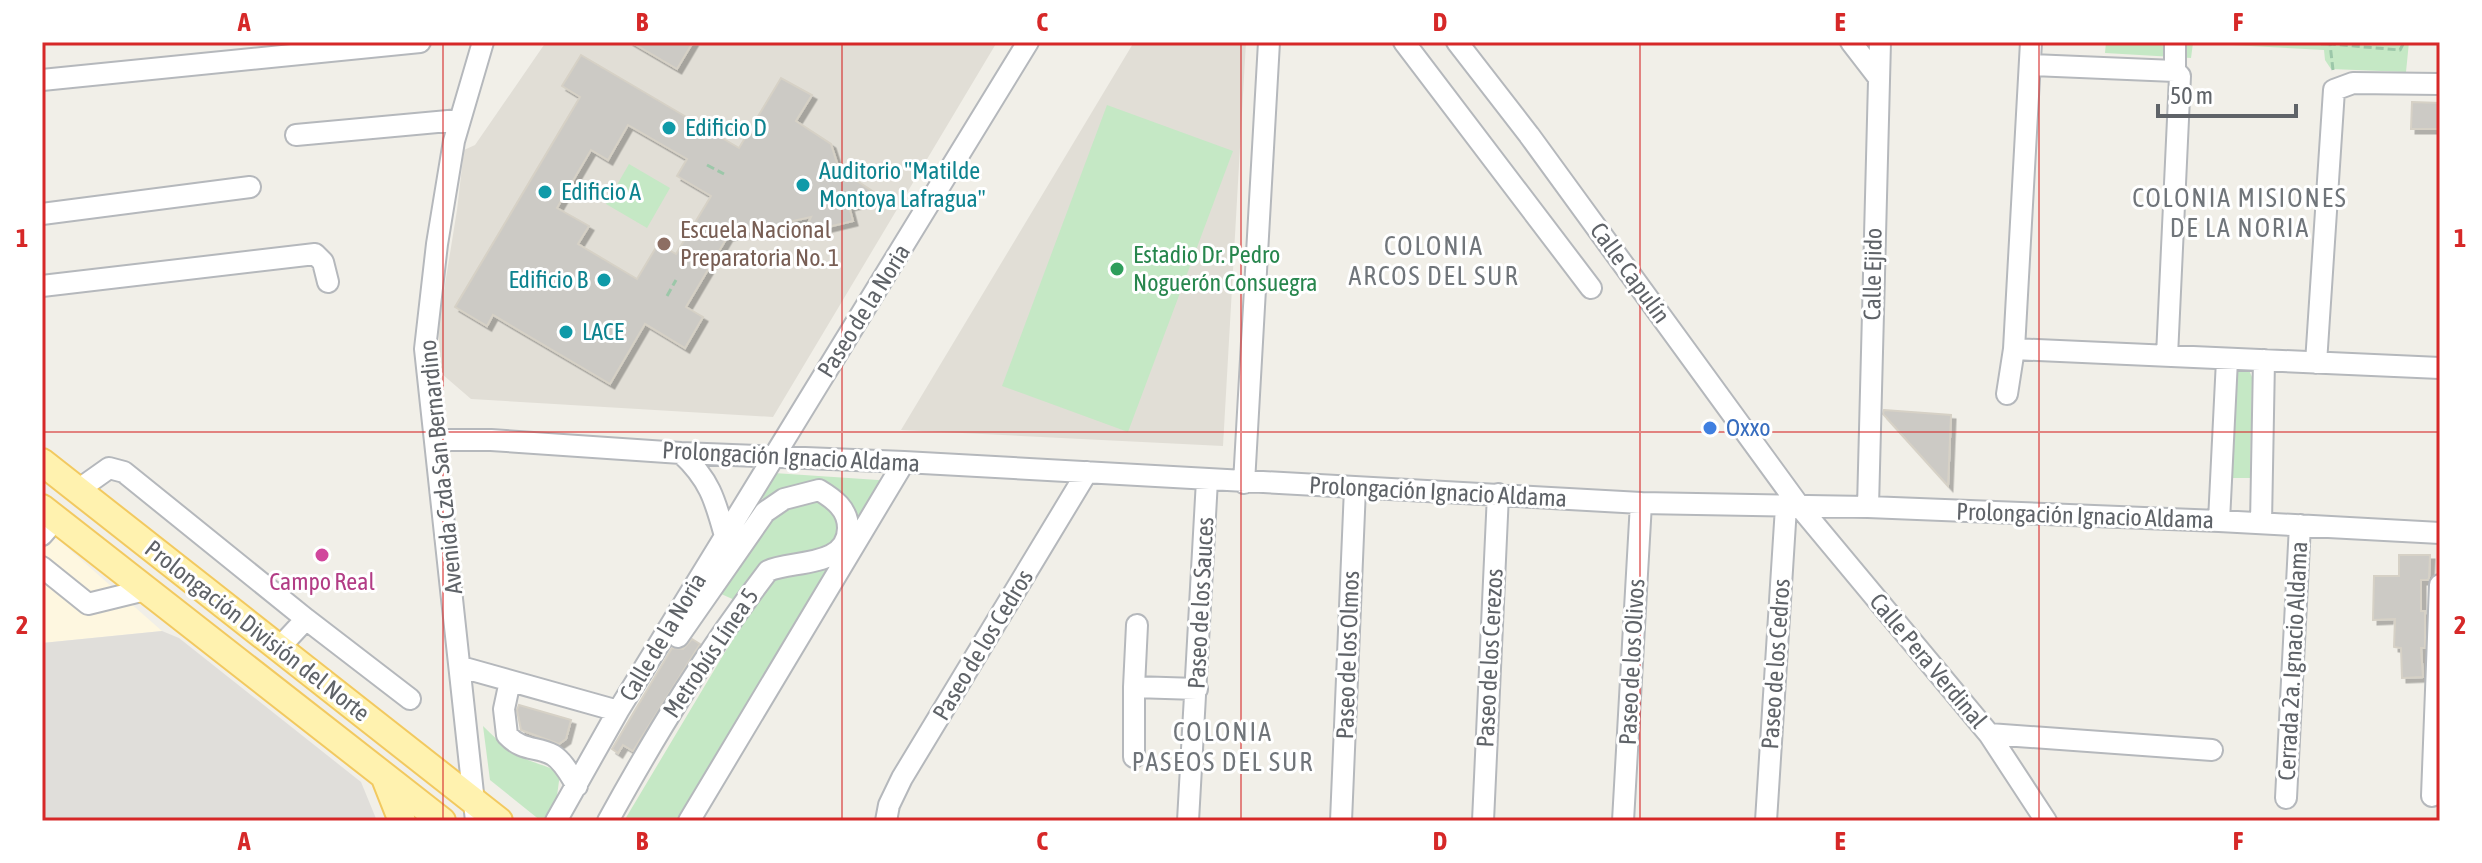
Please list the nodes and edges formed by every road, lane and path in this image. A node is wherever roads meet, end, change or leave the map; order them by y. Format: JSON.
{"nodes":[{"id":1,"x":420,"y":42,"type":"edge"},
{"id":2,"x":483,"y":42,"type":"edge"},
{"id":3,"x":1028,"y":42,"type":"edge"},
{"id":4,"x":1269,"y":42,"type":"edge"},
{"id":5,"x":1404,"y":42,"type":"edge"},
{"id":6,"x":1457,"y":42,"type":"edge"},
{"id":7,"x":1851,"y":42,"type":"edge"},
{"id":8,"x":1880,"y":42,"type":"edge"},
{"id":9,"x":2031,"y":42,"type":"edge"},
{"id":10,"x":2175,"y":42,"type":"edge"},
{"id":11,"x":2261,"y":42,"type":"edge"},
{"id":12,"x":2404,"y":42,"type":"edge"},
{"id":13,"x":2330,"y":44,"type":"junction"},
{"id":14,"x":2031,"y":65,"type":"junction"},
{"id":15,"x":2175,"y":71,"type":"junction"},
{"id":16,"x":1878,"y":77,"type":"junction"},
{"id":17,"x":42,"y":80,"type":"edge"},
{"id":18,"x":2440,"y":84,"type":"edge"},
{"id":19,"x":2334,"y":90,"type":"junction"},
{"id":20,"x":459,"y":120,"type":"junction"},
{"id":21,"x":296,"y":135,"type":"dead end"},
{"id":22,"x":707,"y":165,"type":"dead end"},
{"id":23,"x":724,"y":174,"type":"dead end"},
{"id":24,"x":250,"y":187,"type":"dead end"},
{"id":25,"x":42,"y":214,"type":"edge"},
{"id":26,"x":676,"y":280,"type":"dead end"},
{"id":27,"x":328,"y":282,"type":"dead end"},
{"id":28,"x":512,"y":282,"type":"dead end"},
{"id":29,"x":42,"y":286,"type":"edge"},
{"id":30,"x":519,"y":287,"type":"dead end"},
{"id":31,"x":1591,"y":288,"type":"dead end"},
{"id":32,"x":667,"y":296,"type":"dead end"},
{"id":33,"x":2014,"y":349,"type":"junction"},
{"id":34,"x":2167,"y":356,"type":"junction"},
{"id":35,"x":2227,"y":360,"type":"junction"},
{"id":36,"x":2264,"y":360,"type":"junction"},
{"id":37,"x":2316,"y":363,"type":"junction"},
{"id":38,"x":2440,"y":368,"type":"edge"},
{"id":39,"x":2007,"y":394,"type":"dead end"},
{"id":40,"x":436,"y":440,"type":"junction"},
{"id":41,"x":681,"y":453,"type":"junction"},
{"id":42,"x":775,"y":456,"type":"junction"},
{"id":43,"x":42,"y":462,"type":"edge"},
{"id":44,"x":904,"y":462,"type":"junction"},
{"id":45,"x":1087,"y":472,"type":"junction"},
{"id":46,"x":1207,"y":480,"type":"junction"},
{"id":47,"x":1244,"y":483,"type":"junction"},
{"id":48,"x":1355,"y":488,"type":"junction"},
{"id":49,"x":78,"y":490,"type":"junction"},
{"id":50,"x":1498,"y":494,"type":"junction"},
{"id":51,"x":1641,"y":503,"type":"junction"},
{"id":52,"x":1793,"y":507,"type":"junction"},
{"id":53,"x":1868,"y":507,"type":"junction"},
{"id":54,"x":47,"y":521,"type":"edge"},
{"id":55,"x":2219,"y":521,"type":"junction"},
{"id":56,"x":2261,"y":523,"type":"junction"},
{"id":57,"x":2300,"y":525,"type":"junction"},
{"id":58,"x":2440,"y":533,"type":"edge"},
{"id":59,"x":725,"y":536,"type":"junction"},
{"id":60,"x":42,"y":567,"type":"edge"},
{"id":61,"x":2440,"y":585,"type":"edge"},
{"id":62,"x":145,"y":590,"type":"junction"},
{"id":63,"x":220,"y":602,"type":"junction"},
{"id":64,"x":306,"y":619,"type":"junction"},
{"id":65,"x":1137,"y":625,"type":"dead end"},
{"id":66,"x":193,"y":627,"type":"junction"},
{"id":67,"x":279,"y":648,"type":"junction"},
{"id":68,"x":461,"y":667,"type":"junction"},
{"id":69,"x":510,"y":681,"type":"junction"},
{"id":70,"x":1134,"y":687,"type":"junction"},
{"id":71,"x":1197,"y":689,"type":"junction"},
{"id":72,"x":410,"y":699,"type":"dead end"},
{"id":73,"x":618,"y":711,"type":"junction"},
{"id":74,"x":1989,"y":734,"type":"junction"},
{"id":75,"x":2212,"y":750,"type":"dead end"},
{"id":76,"x":1134,"y":757,"type":"dead end"},
{"id":77,"x":385,"y":778,"type":"junction"},
{"id":78,"x":577,"y":786,"type":"junction"},
{"id":79,"x":2432,"y":796,"type":"dead end"},
{"id":80,"x":2286,"y":798,"type":"dead end"},
{"id":81,"x":474,"y":811,"type":"edge"},
{"id":82,"x":402,"y":821,"type":"edge"},
{"id":83,"x":442,"y":821,"type":"edge"},
{"id":84,"x":499,"y":821,"type":"edge"},
{"id":85,"x":556,"y":821,"type":"edge"},
{"id":86,"x":567,"y":821,"type":"edge"},
{"id":87,"x":608,"y":821,"type":"edge"},
{"id":88,"x":689,"y":821,"type":"edge"},
{"id":89,"x":886,"y":821,"type":"edge"},
{"id":90,"x":1188,"y":821,"type":"edge"},
{"id":91,"x":1341,"y":821,"type":"edge"},
{"id":92,"x":1483,"y":821,"type":"edge"},
{"id":93,"x":1623,"y":821,"type":"edge"},
{"id":94,"x":1766,"y":821,"type":"edge"},
{"id":95,"x":2046,"y":821,"type":"edge"}],
"edges":[{"from":1,"to":17,"type":"street"},
{"from":2,"to":20,"type":"street","name":"Avenida Czda San Bernardino"},
{"from":3,"to":42,"type":"street","name":"Paseo de la Noria"},
{"from":4,"to":47,"type":"street"},
{"from":5,"to":31,"type":"street"},
{"from":6,"to":52,"type":"street","name":"Calle Capulín"},
{"from":7,"to":16,"type":"street"},
{"from":8,"to":16,"type":"street","name":"Calle Ejido"},
{"from":9,"to":14,"type":"street"},
{"from":10,"to":15,"type":"street"},
{"from":11,"to":13,"type":"path"},
{"from":12,"to":13,"type":"path"},
{"from":13,"to":19,"type":"path"},
{"from":14,"to":15,"type":"street"},
{"from":14,"to":33,"type":"street"},
{"from":15,"to":34,"type":"street"},
{"from":16,"to":53,"type":"street","name":"Calle Ejido"},
{"from":18,"to":19,"type":"street"},
{"from":19,"to":37,"type":"street"},
{"from":20,"to":21,"type":"street"},
{"from":20,"to":40,"type":"street","name":"Avenida Czda San Bernardino"},
{"from":22,"to":23,"type":"path"},
{"from":24,"to":25,"type":"street"},
{"from":26,"to":32,"type":"path"},
{"from":27,"to":29,"type":"street"},
{"from":28,"to":30,"type":"path"},
{"from":33,"to":34,"type":"street"},
{"from":33,"to":39,"type":"street"},
{"from":34,"to":35,"type":"street"},
{"from":35,"to":36,"type":"street"},
{"from":35,"to":55,"type":"street"},
{"from":36,"to":37,"type":"street"},
{"from":36,"to":56,"type":"street"},
{"from":37,"to":38,"type":"street"},
{"from":40,"to":41,"type":"street","name":"Prolongación Ignacio Aldama"},
{"from":40,"to":68,"type":"street","name":"Avenida Czda San Bernardino"},
{"from":41,"to":42,"type":"street","name":"Prolongación Ignacio Aldama"},
{"from":41,"to":59,"type":"street"},
{"from":42,"to":44,"type":"street","name":"Prolongación Ignacio Aldama"},
{"from":42,"to":59,"type":"street","name":"Calle de la Noria"},
{"from":43,"to":49,"type":"main road","name":"Prolongación División del Norte"},
{"from":44,"to":45,"type":"street","name":"Prolongación Ignacio Aldama"},
{"from":44,"to":88,"type":"street"},
{"from":45,"to":46,"type":"street","name":"Prolongación Ignacio Aldama"},
{"from":45,"to":89,"type":"street","name":"Paseo de los Cedros"},
{"from":46,"to":47,"type":"street","name":"Prolongación Ignacio Aldama"},
{"from":46,"to":71,"type":"street","name":"Paseo de los Sauces"},
{"from":47,"to":48,"type":"street","name":"Prolongación Ignacio Aldama"},
{"from":48,"to":50,"type":"street","name":"Prolongación Ignacio Aldama"},
{"from":48,"to":91,"type":"street","name":"Paseo de los Olmos"},
{"from":49,"to":63,"type":"main road","name":"Prolongación División del Norte"},
{"from":49,"to":64,"type":"street"},
{"from":50,"to":51,"type":"street","name":"Prolongación Ignacio Aldama"},
{"from":50,"to":92,"type":"street","name":"Paseo de los Cerezos"},
{"from":51,"to":52,"type":"street","name":"Prolongación Ignacio Aldama"},
{"from":51,"to":93,"type":"street","name":"Paseo de los Olivos"},
{"from":52,"to":53,"type":"street","name":"Prolongación Ignacio Aldama"},
{"from":52,"to":74,"type":"street","name":"Calle Pera Verdinal"},
{"from":52,"to":94,"type":"street","name":"Paseo de los Cedros"},
{"from":53,"to":55,"type":"street","name":"Prolongación Ignacio Aldama"},
{"from":54,"to":62,"type":"main road","name":"Prolongación División del Norte"},
{"from":55,"to":56,"type":"street","name":"Prolongación Ignacio Aldama"},
{"from":56,"to":57,"type":"street","name":"Prolongación Ignacio Aldama"},
{"from":57,"to":58,"type":"street","name":"Prolongación Ignacio Aldama"},
{"from":57,"to":80,"type":"street","name":"Cerrada 2a. Ignacio Aldama"},
{"from":59,"to":73,"type":"street","name":"Calle de la Noria"},
{"from":60,"to":62,"type":"street"},
{"from":61,"to":79,"type":"street"},
{"from":62,"to":66,"type":"main road","name":"Prolongación División del Norte"},
{"from":63,"to":66,"type":"main road"},
{"from":63,"to":67,"type":"main road","name":"Prolongación División del Norte"},
{"from":64,"to":67,"type":"street"},
{"from":64,"to":72,"type":"street"},
{"from":65,"to":70,"type":"street"},
{"from":66,"to":77,"type":"main road","name":"Prolongación División del Norte"},
{"from":67,"to":81,"type":"main road","name":"Prolongación División del Norte"},
{"from":68,"to":69,"type":"street"},
{"from":68,"to":81,"type":"street","name":"Avenida Czda San Bernardino"},
{"from":69,"to":73,"type":"street"},
{"from":69,"to":78,"type":"street"},
{"from":70,"to":71,"type":"street"},
{"from":70,"to":76,"type":"street"},
{"from":71,"to":90,"type":"street","name":"Paseo de los Sauces"},
{"from":73,"to":78,"type":"street","name":"Calle de la Noria"},
{"from":74,"to":75,"type":"street"},
{"from":74,"to":95,"type":"street","name":"Calle Pera Verdinal"},
{"from":77,"to":82,"type":"main road"},
{"from":77,"to":83,"type":"main road","name":"Prolongación División del Norte"},
{"from":78,"to":85,"type":"street","name":"Calle de la Noria"},
{"from":81,"to":84,"type":"main road","name":"Prolongación División del Norte"},
{"from":86,"to":87,"type":"street","name":"Metrobús Línea 5"}]}
